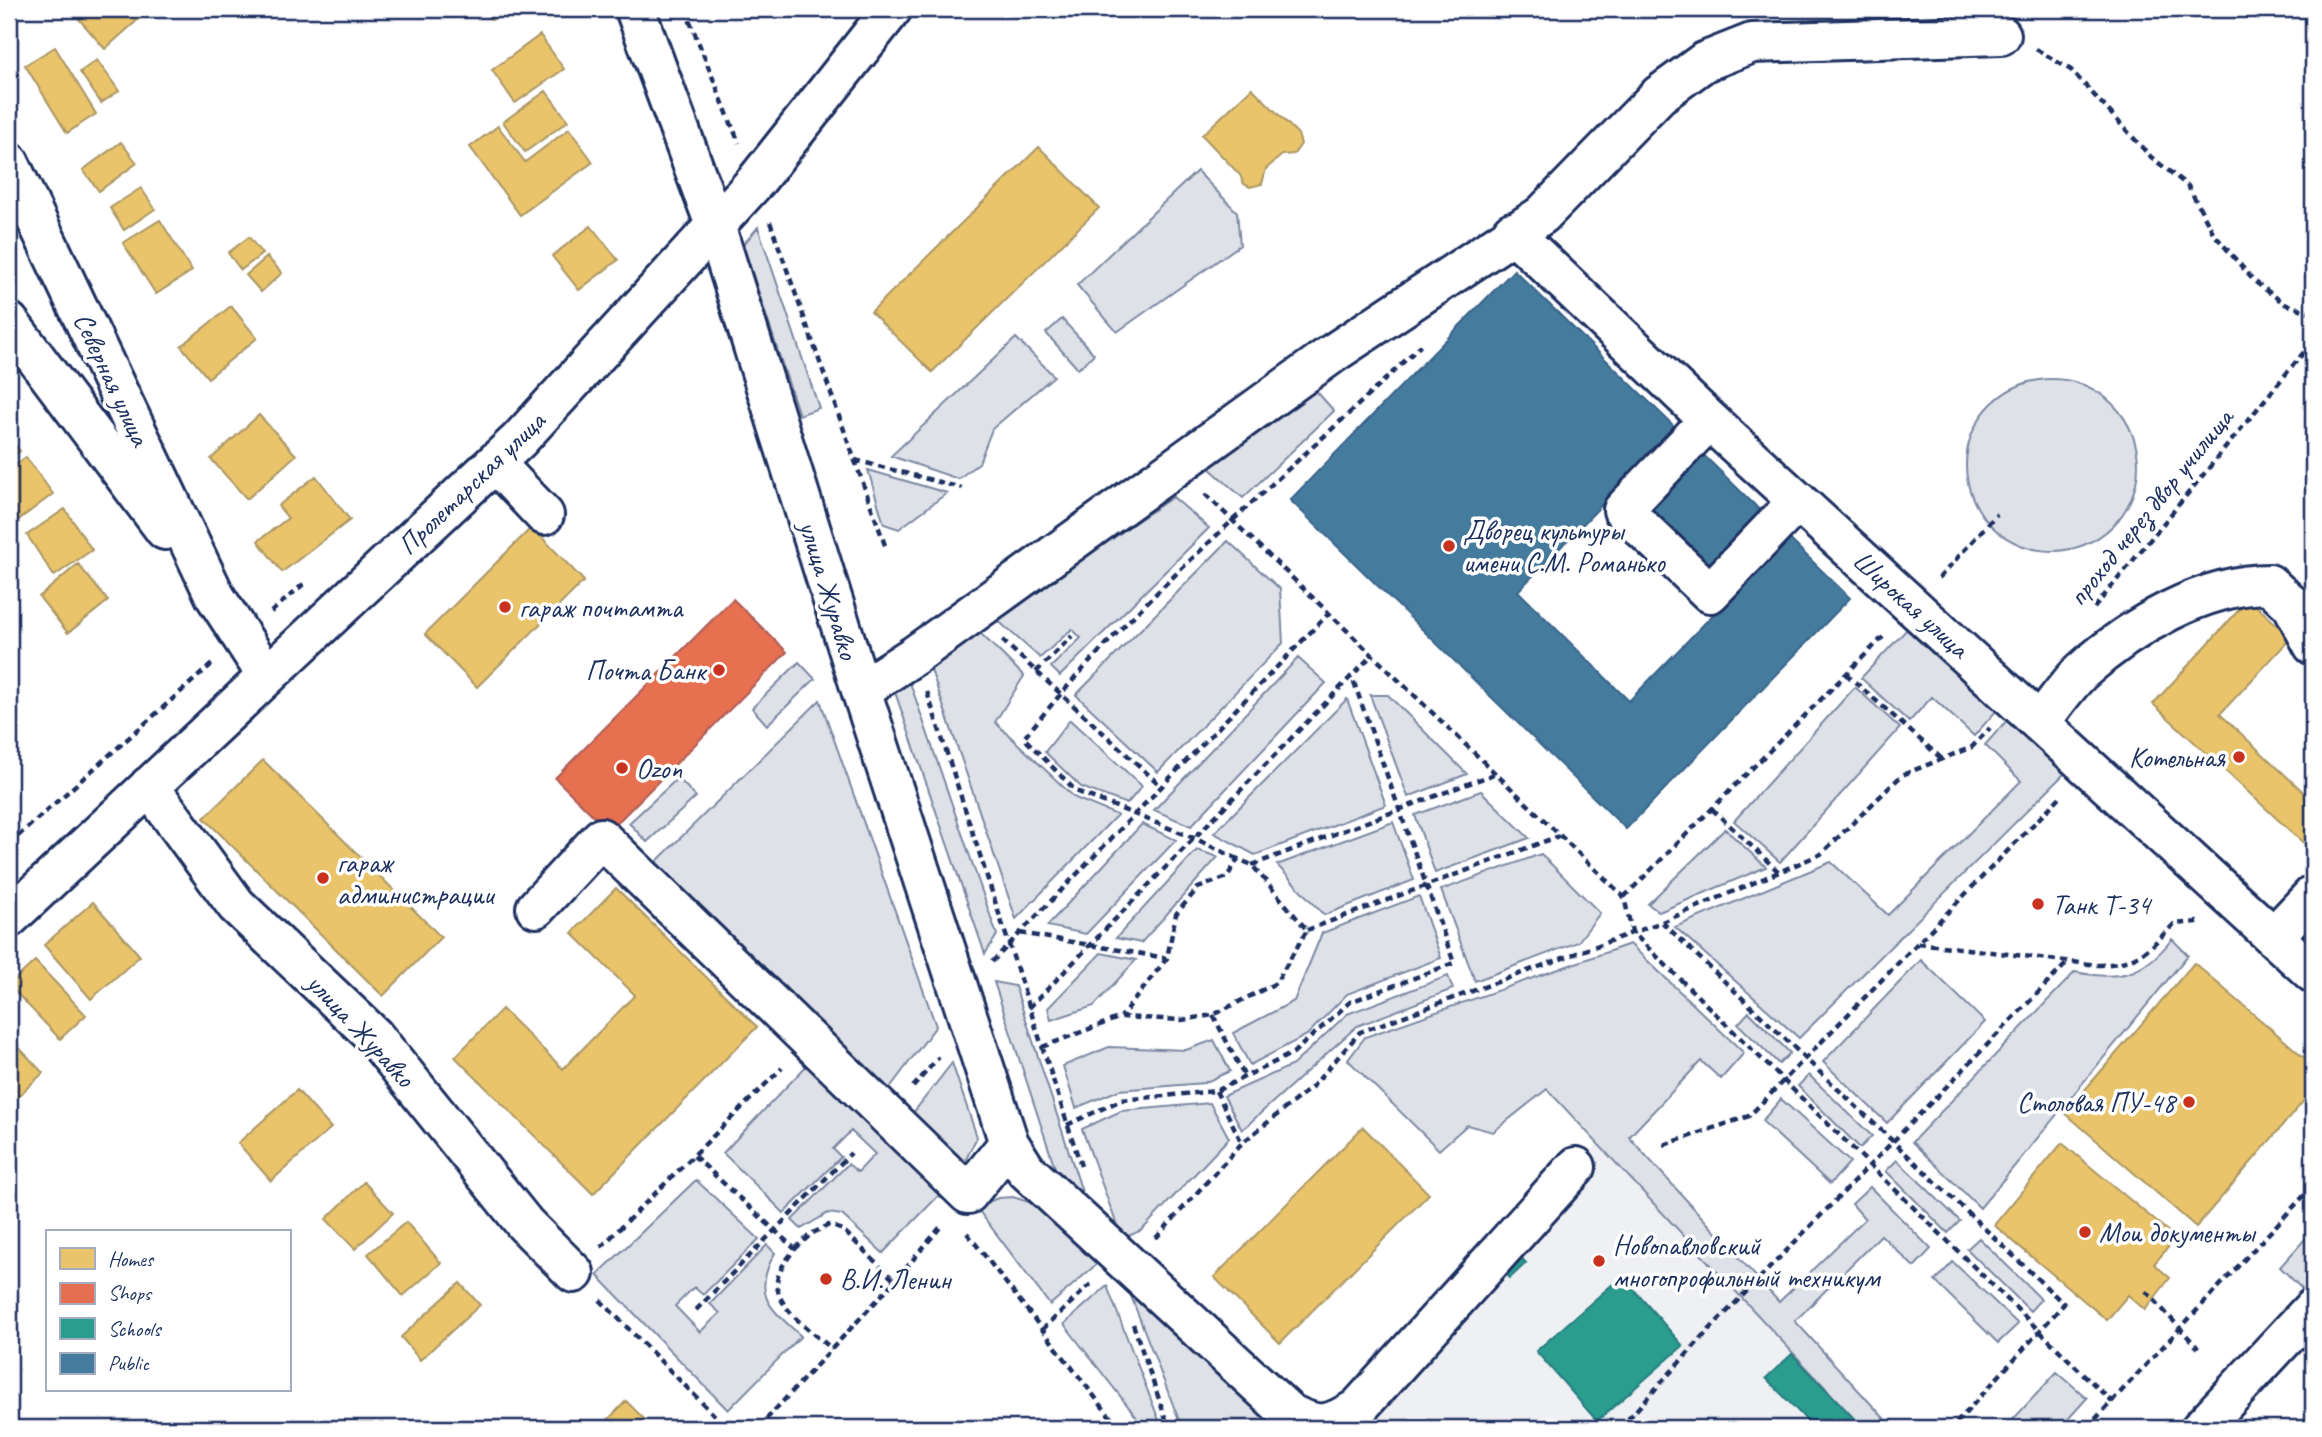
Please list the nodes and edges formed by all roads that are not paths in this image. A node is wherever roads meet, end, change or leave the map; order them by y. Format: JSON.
{"nodes":[{"id":1,"x":635,"y":9,"type":"edge"},
{"id":2,"x":892,"y":9,"type":"edge"},
{"id":3,"x":2001,"y":35,"type":"road end"},
{"id":4,"x":9,"y":162,"type":"edge"},
{"id":5,"x":715,"y":225,"type":"junction"},
{"id":6,"x":1512,"y":232,"type":"junction"},
{"id":7,"x":9,"y":322,"type":"edge"},
{"id":8,"x":1709,"y":420,"type":"junction"},
{"id":9,"x":495,"y":463,"type":"junction"},
{"id":10,"x":1798,"y":501,"type":"junction"},
{"id":11,"x":544,"y":515,"type":"dead end"},
{"id":12,"x":215,"y":596,"type":"junction"},
{"id":13,"x":2313,"y":645,"type":"edge"},
{"id":14,"x":267,"y":676,"type":"junction"},
{"id":15,"x":861,"y":690,"type":"junction"},
{"id":16,"x":2029,"y":710,"type":"junction"},
{"id":17,"x":149,"y":786,"type":"junction"},
{"id":18,"x":2313,"y":895,"type":"edge"},
{"id":19,"x":536,"y":908,"type":"dead end"},
{"id":20,"x":9,"y":918,"type":"edge"},
{"id":21,"x":2260,"y":924,"type":"junction"},
{"id":22,"x":2313,"y":973,"type":"edge"},
{"id":23,"x":1017,"y":1156,"type":"junction"},
{"id":24,"x":1576,"y":1167,"type":"dead end"},
{"id":25,"x":573,"y":1273,"type":"road end"},
{"id":26,"x":2313,"y":1308,"type":"edge"},
{"id":27,"x":2201,"y":1428,"type":"edge"}],
"edges":[{"from":1,"to":5,"type":"street","name":"улица Журавко"},
{"from":2,"to":5,"type":"street","name":"Пролетарская улица"},
{"from":3,"to":6,"type":"street"},
{"from":4,"to":12,"type":"street","name":"Северная улица"},
{"from":5,"to":9,"type":"street","name":"Пролетарская улица"},
{"from":5,"to":15,"type":"street","name":"улица Журавко"},
{"from":6,"to":8,"type":"street","name":"Широкая улица"},
{"from":6,"to":15,"type":"street"},
{"from":7,"to":12,"type":"street","name":"Северная улица"},
{"from":8,"to":10,"type":"street","name":"Широкая улица"},
{"from":8,"to":10,"type":"street"},
{"from":9,"to":11,"type":"street"},
{"from":9,"to":14,"type":"street","name":"Пролетарская улица"},
{"from":10,"to":16,"type":"street","name":"Широкая улица"},
{"from":12,"to":14,"type":"street","name":"Северная улица"},
{"from":13,"to":16,"type":"street"},
{"from":14,"to":17,"type":"street","name":"Пролетарская улица"},
{"from":15,"to":23,"type":"street","name":"улица Журавко"},
{"from":16,"to":21,"type":"street","name":"Широкая улица"},
{"from":17,"to":20,"type":"street","name":"Пролетарская улица"},
{"from":17,"to":25,"type":"street","name":"улица Журавко"},
{"from":18,"to":21,"type":"street"},
{"from":19,"to":23,"type":"street"},
{"from":21,"to":22,"type":"street","name":"Широкая улица"},
{"from":23,"to":24,"type":"street"},
{"from":26,"to":27,"type":"street"}]}
